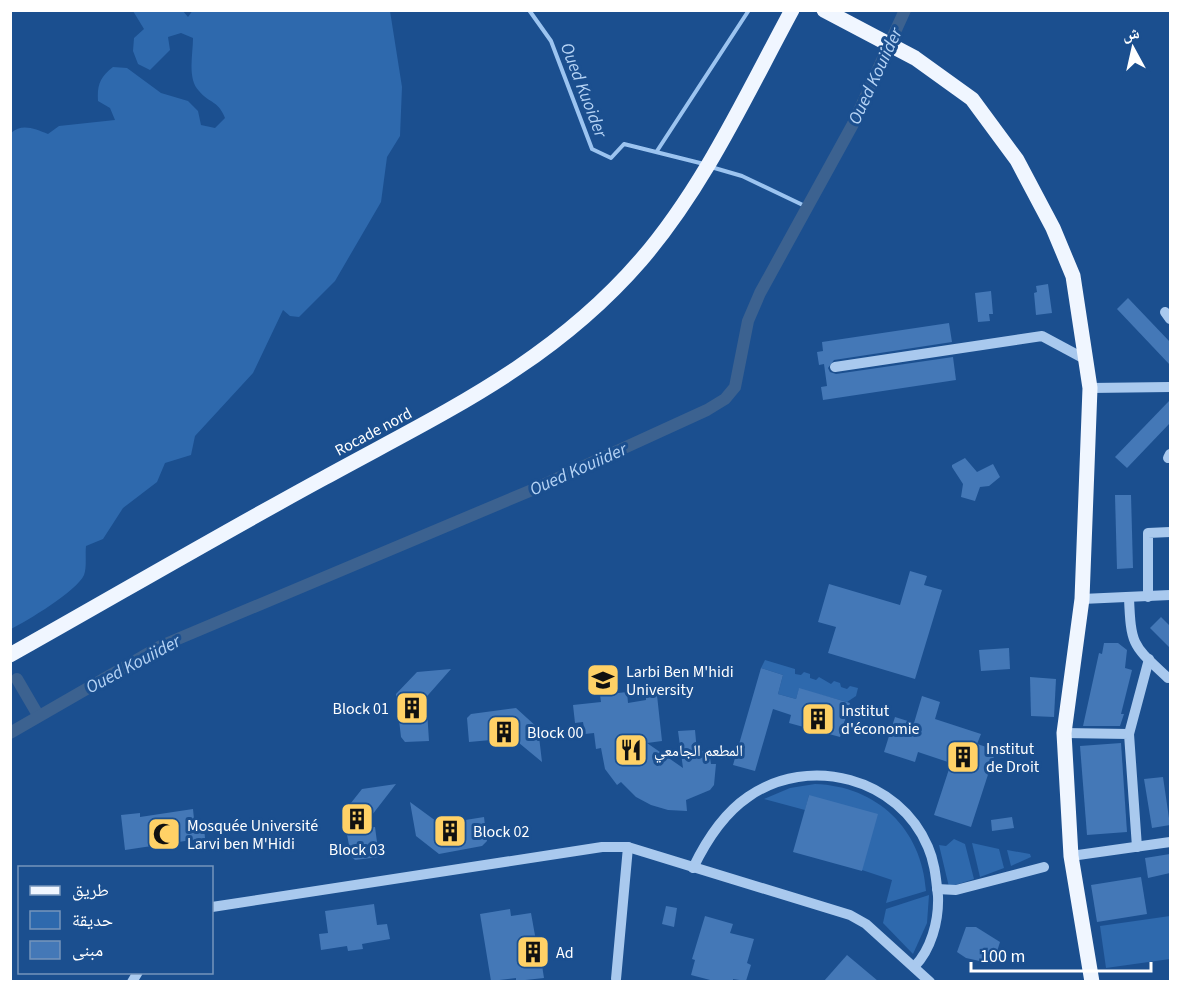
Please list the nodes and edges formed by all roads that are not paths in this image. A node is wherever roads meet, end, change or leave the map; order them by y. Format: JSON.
{"nodes":[{"id":1,"x":792,"y":10,"type":"edge"},
{"id":2,"x":824,"y":10,"type":"edge"},
{"id":3,"x":1083,"y":358,"type":"junction"},
{"id":4,"x":835,"y":367,"type":"dead end"},
{"id":5,"x":1170,"y":387,"type":"edge"},
{"id":6,"x":1090,"y":388,"type":"junction"},
{"id":7,"x":1170,"y":532,"type":"edge"},
{"id":8,"x":1170,"y":595,"type":"edge"},
{"id":9,"x":1148,"y":597,"type":"junction"},
{"id":10,"x":1129,"y":598,"type":"junction"},
{"id":11,"x":1082,"y":599,"type":"junction"},
{"id":12,"x":10,"y":656,"type":"edge"},
{"id":13,"x":1149,"y":659,"type":"junction"},
{"id":14,"x":1168,"y":678,"type":"dead end"},
{"id":15,"x":1064,"y":733,"type":"junction"},
{"id":16,"x":1129,"y":734,"type":"junction"},
{"id":17,"x":1170,"y":842,"type":"edge"},
{"id":18,"x":628,"y":847,"type":"junction"},
{"id":19,"x":1137,"y":847,"type":"junction"},
{"id":20,"x":1071,"y":856,"type":"junction"},
{"id":21,"x":1044,"y":867,"type":"dead end"},
{"id":22,"x":693,"y":868,"type":"junction"},
{"id":23,"x":937,"y":889,"type":"junction"},
{"id":24,"x":213,"y":907,"type":"edge"},
{"id":25,"x":914,"y":967,"type":"junction"},
{"id":26,"x":616,"y":980,"type":"dead end"},
{"id":27,"x":930,"y":981,"type":"edge"},
{"id":28,"x":1092,"y":981,"type":"edge"}],
"edges":[{"from":1,"to":12,"type":"main road","name":"Rocade nord"},
{"from":2,"to":3,"type":"main road"},
{"from":3,"to":4,"type":"street"},
{"from":3,"to":6,"type":"main road"},
{"from":5,"to":6,"type":"street"},
{"from":6,"to":11,"type":"main road"},
{"from":7,"to":9,"type":"street"},
{"from":8,"to":9,"type":"street"},
{"from":9,"to":10,"type":"street"},
{"from":10,"to":11,"type":"street"},
{"from":10,"to":13,"type":"street"},
{"from":11,"to":15,"type":"main road"},
{"from":13,"to":14,"type":"street"},
{"from":13,"to":16,"type":"street"},
{"from":15,"to":16,"type":"street"},
{"from":15,"to":20,"type":"main road"},
{"from":16,"to":19,"type":"street"},
{"from":17,"to":19,"type":"street"},
{"from":18,"to":22,"type":"street"},
{"from":18,"to":24,"type":"street"},
{"from":18,"to":26,"type":"street"},
{"from":19,"to":20,"type":"street"},
{"from":20,"to":28,"type":"main road"},
{"from":21,"to":23,"type":"street"},
{"from":22,"to":23,"type":"street"},
{"from":22,"to":25,"type":"street"},
{"from":23,"to":25,"type":"street"},
{"from":25,"to":27,"type":"street"}]}
